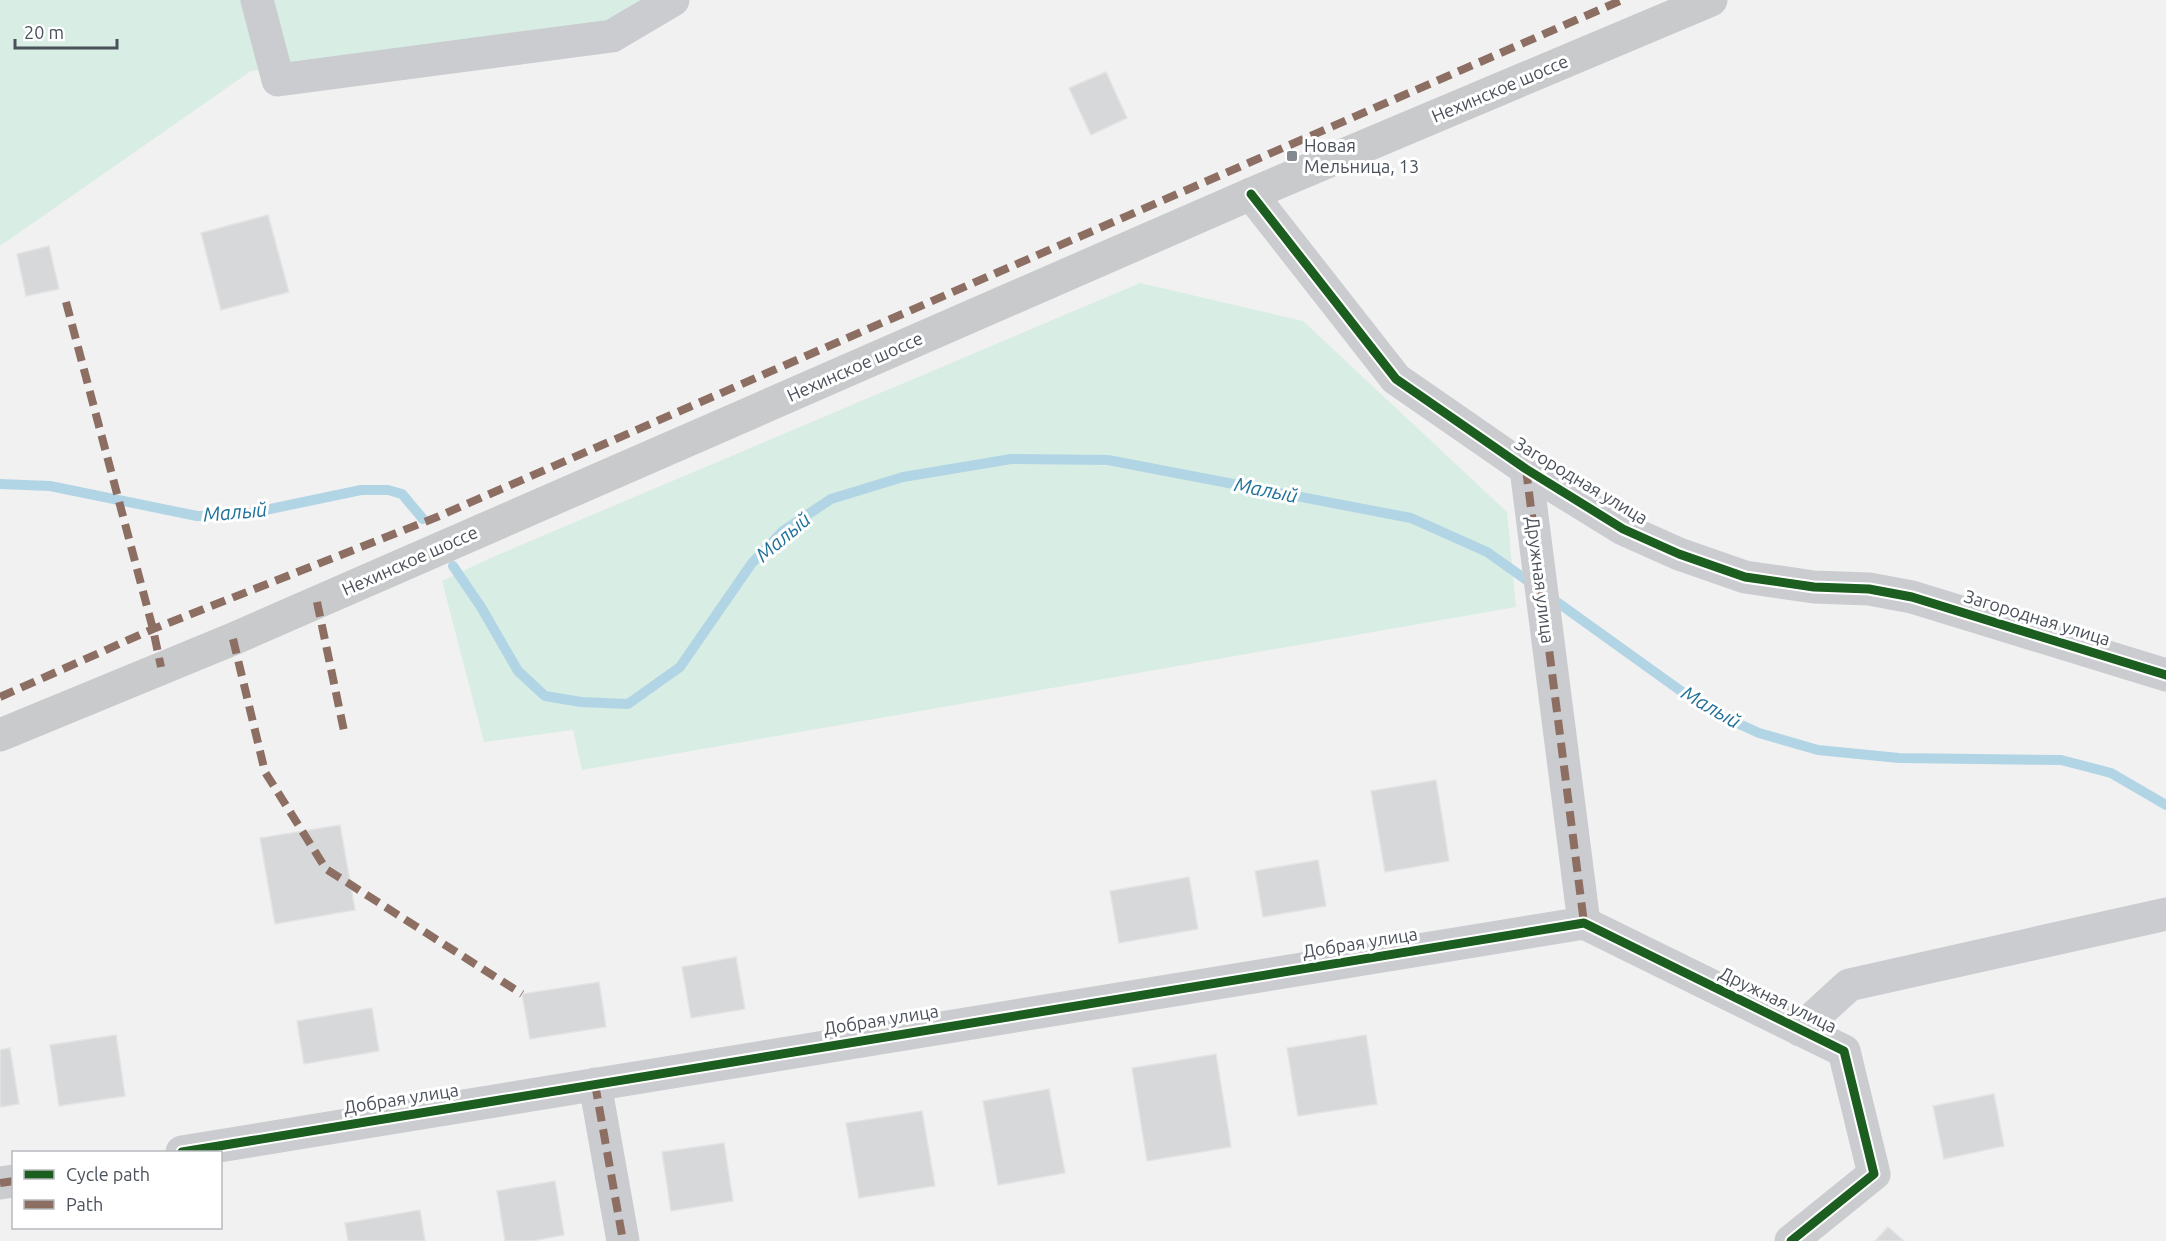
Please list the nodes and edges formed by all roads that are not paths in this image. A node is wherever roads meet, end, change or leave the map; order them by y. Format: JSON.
{"nodes":[{"id":1,"x":257,"y":0,"type":"edge"},
{"id":2,"x":674,"y":0,"type":"edge"},
{"id":3,"x":1709,"y":0,"type":"edge"},
{"id":4,"x":1251,"y":194,"type":"junction"},
{"id":5,"x":1526,"y":469,"type":"junction"},
{"id":6,"x":2166,"y":675,"type":"edge"},
{"id":7,"x":0,"y":735,"type":"edge"},
{"id":8,"x":2166,"y":914,"type":"edge"},
{"id":9,"x":1584,"y":923,"type":"junction"},
{"id":10,"x":1800,"y":1030,"type":"junction"},
{"id":11,"x":595,"y":1084,"type":"junction"},
{"id":12,"x":188,"y":1151,"type":"edge"},
{"id":13,"x":623,"y":1241,"type":"edge"},
{"id":14,"x":1791,"y":1241,"type":"edge"}],
"edges":[{"from":1,"to":2,"type":"street"},
{"from":3,"to":4,"type":"main road","name":"Нехинское шоссе"},
{"from":4,"to":5,"type":"street","name":"Загородная улица"},
{"from":4,"to":7,"type":"main road","name":"Нехинское шоссе"},
{"from":5,"to":6,"type":"street","name":"Загородная улица"},
{"from":5,"to":9,"type":"street","name":"Дружная улица"},
{"from":8,"to":10,"type":"street"},
{"from":9,"to":10,"type":"street","name":"Дружная улица"},
{"from":9,"to":11,"type":"street","name":"Добрая улица"},
{"from":10,"to":14,"type":"street","name":"Дружная улица"},
{"from":11,"to":12,"type":"street","name":"Добрая улица"},
{"from":11,"to":13,"type":"street"}]}
